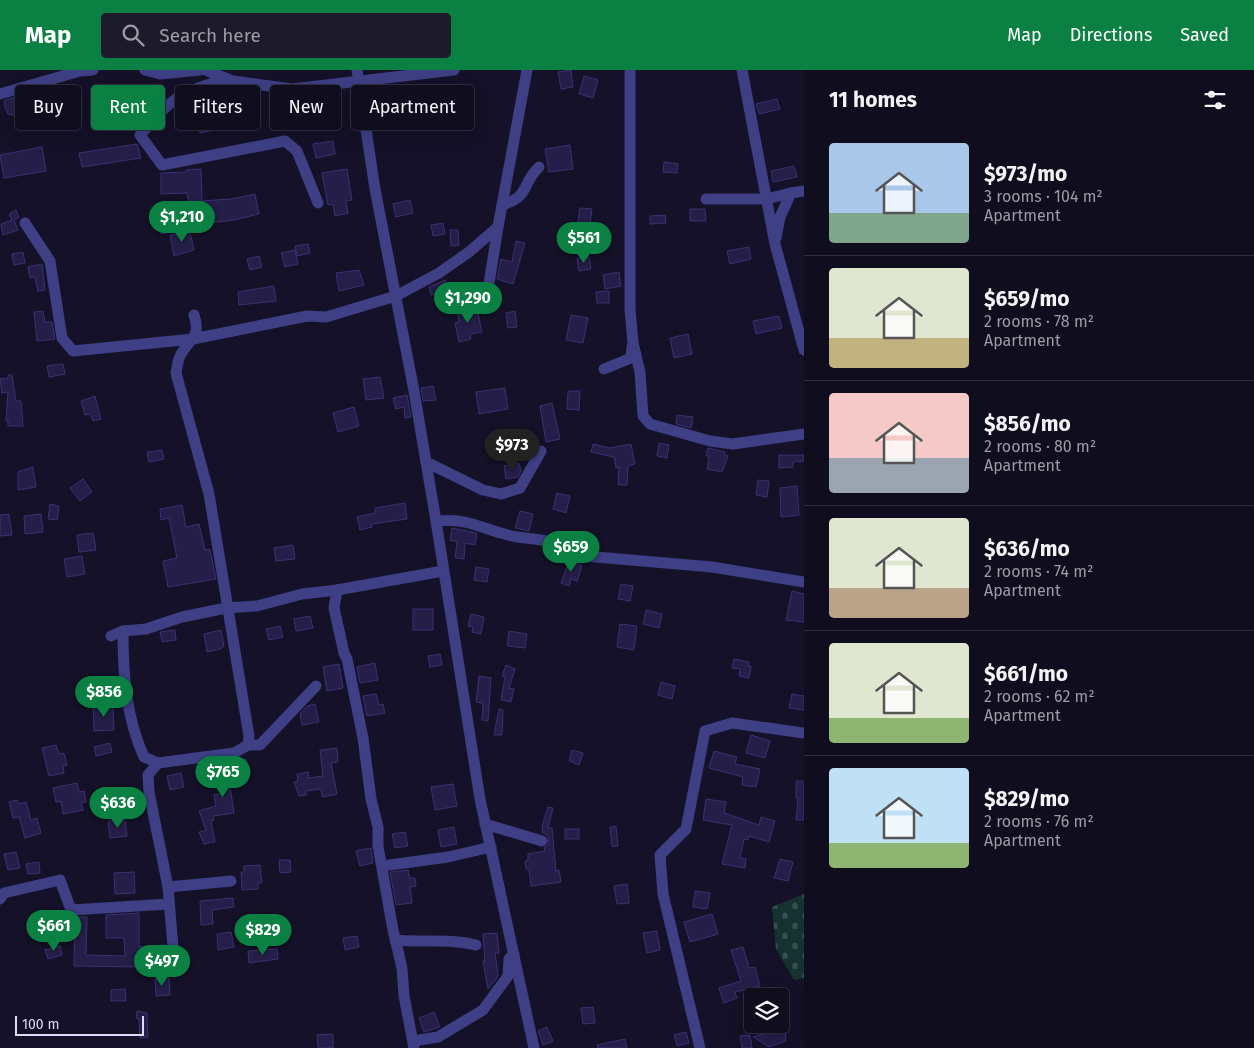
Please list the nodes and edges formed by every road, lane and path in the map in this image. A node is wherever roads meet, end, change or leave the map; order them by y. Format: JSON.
{"nodes":[{"id":1,"x":51,"y":70,"type":"edge"},
{"id":2,"x":93,"y":70,"type":"edge"},
{"id":3,"x":144,"y":70,"type":"edge"},
{"id":4,"x":200,"y":70,"type":"edge"},
{"id":5,"x":205,"y":70,"type":"edge"},
{"id":6,"x":454,"y":70,"type":"edge"},
{"id":7,"x":527,"y":70,"type":"edge"},
{"id":8,"x":630,"y":70,"type":"edge"},
{"id":9,"x":742,"y":70,"type":"edge"},
{"id":10,"x":66,"y":75,"type":"junction"},
{"id":11,"x":358,"y":76,"type":"edge"},
{"id":12,"x":228,"y":79,"type":"junction"},
{"id":13,"x":0,"y":94,"type":"edge"},
{"id":14,"x":538,"y":167,"type":"dead end"},
{"id":15,"x":804,"y":191,"type":"edge"},
{"id":16,"x":791,"y":193,"type":"junction"},
{"id":17,"x":706,"y":199,"type":"dead end"},
{"id":18,"x":766,"y":199,"type":"junction"},
{"id":19,"x":318,"y":203,"type":"dead end"},
{"id":20,"x":502,"y":204,"type":"junction"},
{"id":21,"x":24,"y":222,"type":"dead end"},
{"id":22,"x":498,"y":227,"type":"junction"},
{"id":23,"x":775,"y":244,"type":"junction"},
{"id":24,"x":396,"y":296,"type":"junction"},
{"id":25,"x":485,"y":309,"type":"dead end"},
{"id":26,"x":194,"y":315,"type":"dead end"},
{"id":27,"x":193,"y":339,"type":"junction"},
{"id":28,"x":633,"y":343,"type":"junction"},
{"id":29,"x":804,"y":350,"type":"edge"},
{"id":30,"x":604,"y":369,"type":"dead end"},
{"id":31,"x":804,"y":434,"type":"edge"},
{"id":32,"x":541,"y":451,"type":"dead end"},
{"id":33,"x":426,"y":462,"type":"junction"},
{"id":34,"x":436,"y":521,"type":"junction"},
{"id":35,"x":443,"y":571,"type":"junction"},
{"id":36,"x":804,"y":582,"type":"edge"},
{"id":37,"x":337,"y":590,"type":"junction"},
{"id":38,"x":226,"y":608,"type":"junction"},
{"id":39,"x":123,"y":631,"type":"junction"},
{"id":40,"x":111,"y":636,"type":"dead end"},
{"id":41,"x":316,"y":686,"type":"dead end"},
{"id":42,"x":804,"y":733,"type":"edge"},
{"id":43,"x":248,"y":746,"type":"junction"},
{"id":44,"x":158,"y":763,"type":"junction"},
{"id":45,"x":485,"y":824,"type":"junction"},
{"id":46,"x":542,"y":841,"type":"dead end"},
{"id":47,"x":490,"y":847,"type":"junction"},
{"id":48,"x":382,"y":866,"type":"junction"},
{"id":49,"x":231,"y":881,"type":"dead end"},
{"id":50,"x":168,"y":887,"type":"junction"},
{"id":51,"x":0,"y":899,"type":"edge"},
{"id":52,"x":169,"y":904,"type":"junction"},
{"id":53,"x":395,"y":940,"type":"junction"},
{"id":54,"x":476,"y":945,"type":"dead end"},
{"id":55,"x":173,"y":947,"type":"dead end"},
{"id":56,"x":514,"y":954,"type":"junction"},
{"id":57,"x":413,"y":1045,"type":"edge"},
{"id":58,"x":534,"y":1048,"type":"edge"},
{"id":59,"x":700,"y":1048,"type":"edge"}],
"edges":[{"from":1,"to":10,"type":"street"},
{"from":2,"to":10,"type":"street"},
{"from":3,"to":4,"type":"street"},
{"from":5,"to":12,"type":"street"},
{"from":6,"to":11,"type":"street"},
{"from":7,"to":20,"type":"street"},
{"from":8,"to":28,"type":"street"},
{"from":9,"to":18,"type":"street"},
{"from":10,"to":13,"type":"street"},
{"from":11,"to":12,"type":"street"},
{"from":11,"to":24,"type":"street"},
{"from":12,"to":19,"type":"street"},
{"from":14,"to":20,"type":"street"},
{"from":15,"to":16,"type":"street"},
{"from":16,"to":18,"type":"street"},
{"from":16,"to":23,"type":"street"},
{"from":17,"to":18,"type":"street"},
{"from":18,"to":23,"type":"street"},
{"from":20,"to":22,"type":"street"},
{"from":21,"to":27,"type":"street"},
{"from":22,"to":24,"type":"street"},
{"from":22,"to":25,"type":"street"},
{"from":23,"to":29,"type":"street"},
{"from":24,"to":27,"type":"street"},
{"from":24,"to":33,"type":"street"},
{"from":26,"to":27,"type":"street"},
{"from":27,"to":38,"type":"street"},
{"from":28,"to":30,"type":"street"},
{"from":28,"to":31,"type":"street"},
{"from":32,"to":33,"type":"street"},
{"from":33,"to":34,"type":"street"},
{"from":34,"to":35,"type":"street"},
{"from":34,"to":36,"type":"street"},
{"from":35,"to":37,"type":"street"},
{"from":35,"to":45,"type":"street"},
{"from":37,"to":38,"type":"street"},
{"from":37,"to":48,"type":"street"},
{"from":38,"to":39,"type":"street"},
{"from":38,"to":43,"type":"street"},
{"from":39,"to":40,"type":"street"},
{"from":39,"to":44,"type":"street"},
{"from":41,"to":43,"type":"street"},
{"from":42,"to":59,"type":"street"},
{"from":43,"to":44,"type":"street"},
{"from":44,"to":50,"type":"street"},
{"from":45,"to":46,"type":"street"},
{"from":45,"to":47,"type":"street"},
{"from":47,"to":48,"type":"street"},
{"from":47,"to":56,"type":"street"},
{"from":48,"to":53,"type":"street"},
{"from":49,"to":50,"type":"street"},
{"from":50,"to":52,"type":"street"},
{"from":51,"to":52,"type":"street"},
{"from":52,"to":55,"type":"street"},
{"from":53,"to":54,"type":"street"},
{"from":53,"to":57,"type":"street"},
{"from":56,"to":57,"type":"street"},
{"from":56,"to":58,"type":"street"}]}
